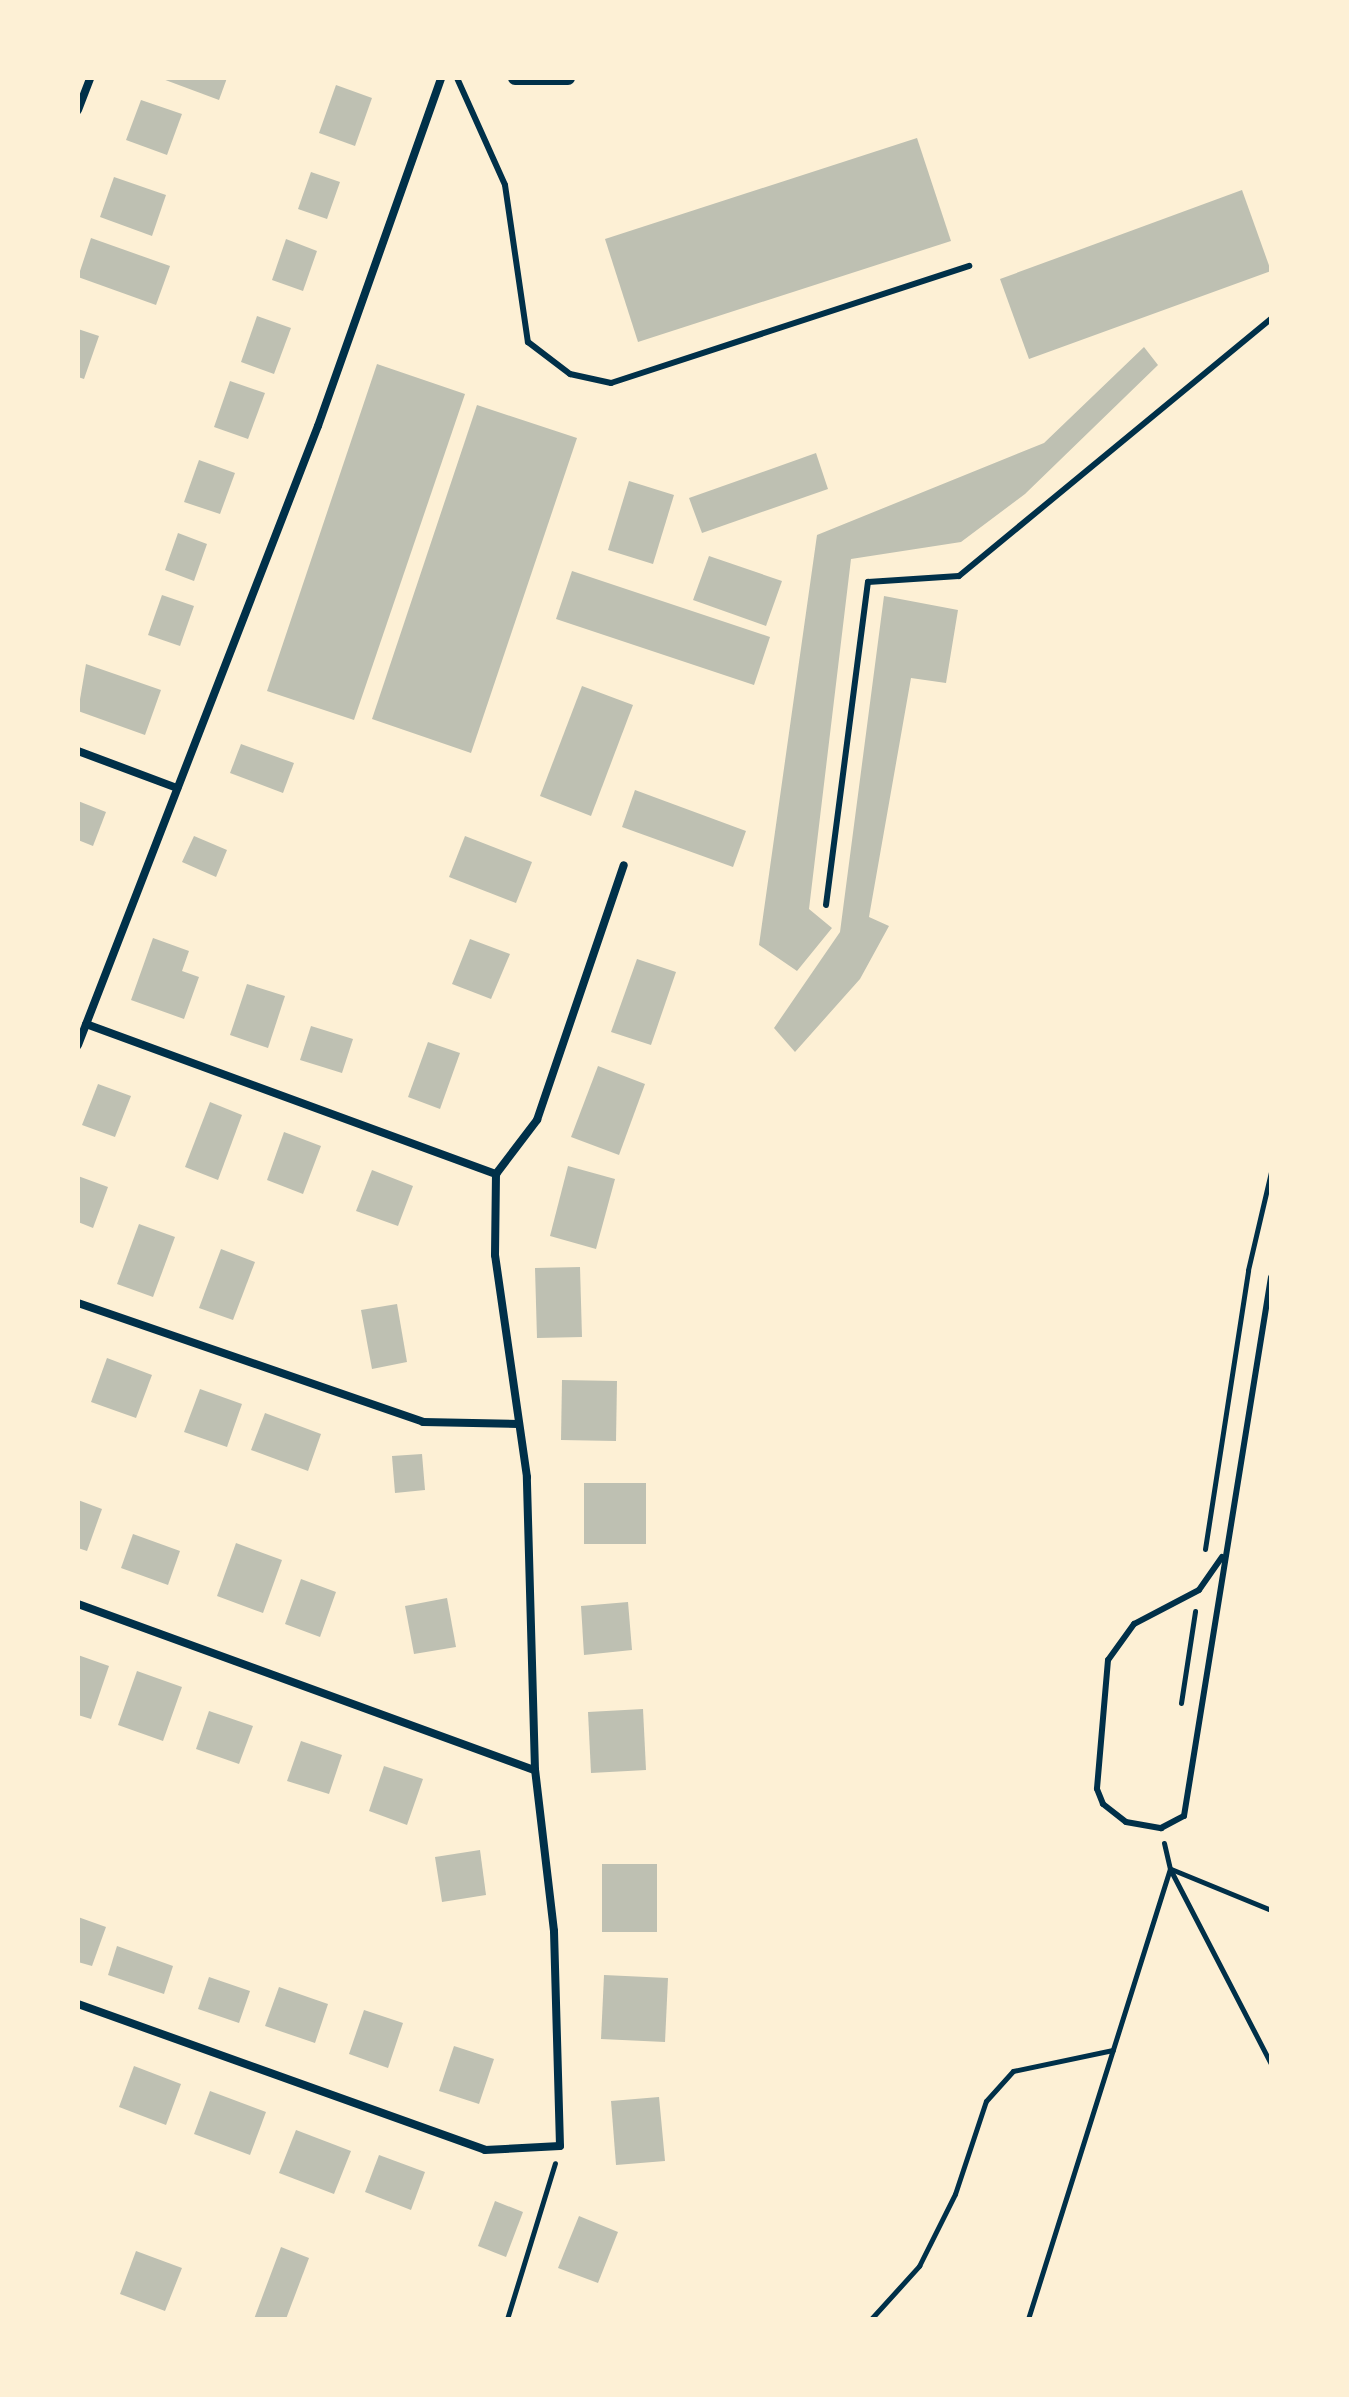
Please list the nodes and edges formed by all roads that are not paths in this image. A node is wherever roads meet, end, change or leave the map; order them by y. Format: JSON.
{"nodes":[{"id":1,"x":90,"y":78,"type":"edge"},
{"id":2,"x":441,"y":78,"type":"edge"},
{"id":3,"x":457,"y":78,"type":"edge"},
{"id":4,"x":515,"y":78,"type":"edge"},
{"id":5,"x":568,"y":78,"type":"edge"},
{"id":6,"x":78,"y":110,"type":"edge"},
{"id":7,"x":969,"y":266,"type":"dead end"},
{"id":8,"x":1271,"y":319,"type":"edge"},
{"id":9,"x":78,"y":751,"type":"edge"},
{"id":10,"x":177,"y":788,"type":"junction"},
{"id":11,"x":624,"y":865,"type":"dead end"},
{"id":12,"x":826,"y":905,"type":"dead end"},
{"id":13,"x":86,"y":1024,"type":"junction"},
{"id":14,"x":78,"y":1045,"type":"edge"},
{"id":15,"x":496,"y":1174,"type":"junction"},
{"id":16,"x":1271,"y":1277,"type":"edge"},
{"id":17,"x":78,"y":1303,"type":"edge"},
{"id":18,"x":518,"y":1424,"type":"junction"},
{"id":19,"x":1222,"y":1557,"type":"junction"},
{"id":20,"x":78,"y":1604,"type":"edge"},
{"id":21,"x":535,"y":1770,"type":"junction"},
{"id":22,"x":78,"y":2004,"type":"edge"}],
"edges":[{"from":1,"to":6,"type":"street"},
{"from":2,"to":10,"type":"street"},
{"from":3,"to":7,"type":"lane"},
{"from":4,"to":5,"type":"street"},
{"from":8,"to":12,"type":"lane"},
{"from":9,"to":10,"type":"street"},
{"from":10,"to":13,"type":"street"},
{"from":11,"to":15,"type":"street"},
{"from":13,"to":14,"type":"street"},
{"from":13,"to":15,"type":"street"},
{"from":15,"to":18,"type":"street"},
{"from":16,"to":19,"type":"lane"},
{"from":17,"to":18,"type":"street"},
{"from":18,"to":21,"type":"street"},
{"from":19,"to":19,"type":"lane"},
{"from":20,"to":21,"type":"street"},
{"from":21,"to":22,"type":"street"}]}
